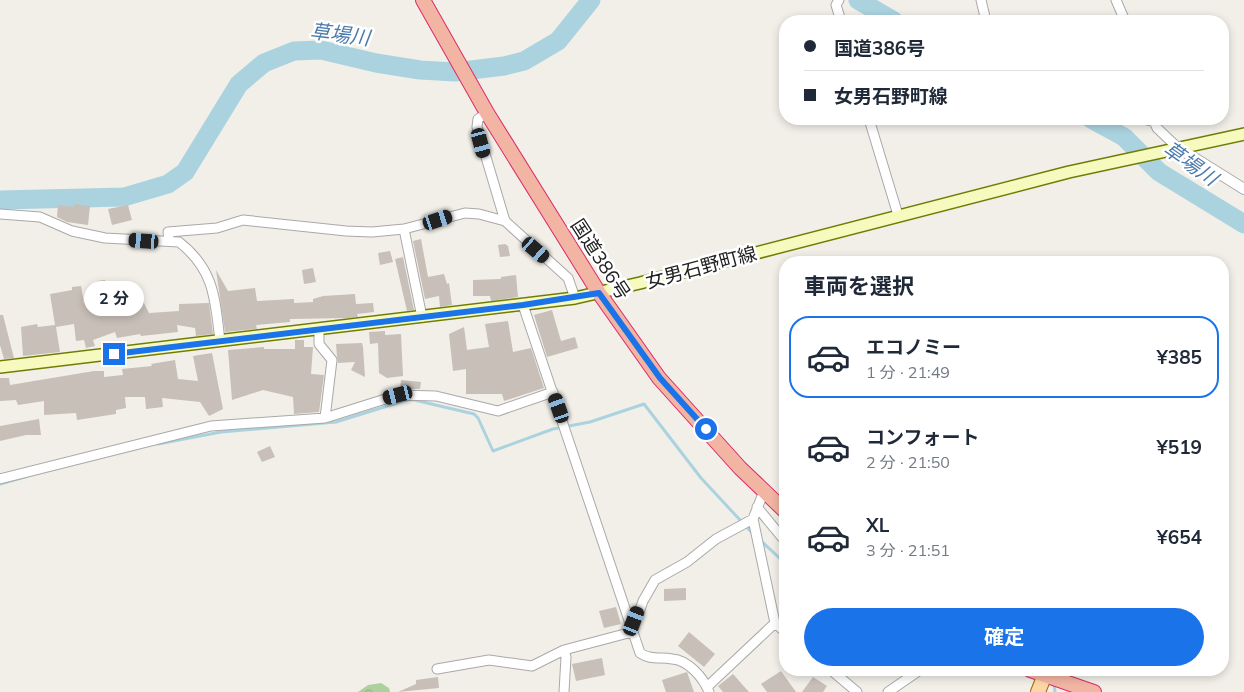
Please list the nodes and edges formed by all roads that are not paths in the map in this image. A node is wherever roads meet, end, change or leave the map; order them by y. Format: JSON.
{"nodes":[{"id":1,"x":423,"y":0,"type":"edge"},
{"id":2,"x":982,"y":0,"type":"edge"},
{"id":3,"x":1116,"y":0,"type":"edge"},
{"id":4,"x":837,"y":2,"type":"edge"},
{"id":5,"x":840,"y":15,"type":"edge"},
{"id":6,"x":985,"y":15,"type":"edge"},
{"id":7,"x":1122,"y":15,"type":"edge"},
{"id":8,"x":487,"y":113,"type":"junction"},
{"id":9,"x":871,"y":125,"type":"edge"},
{"id":10,"x":1156,"y":125,"type":"edge"},
{"id":11,"x":1244,"y":134,"type":"edge"},
{"id":12,"x":1172,"y":149,"type":"junction"},
{"id":13,"x":1244,"y":189,"type":"edge"},
{"id":14,"x":0,"y":214,"type":"edge"},
{"id":15,"x":898,"y":215,"type":"junction"},
{"id":16,"x":505,"y":221,"type":"junction"},
{"id":17,"x":404,"y":229,"type":"junction"},
{"id":18,"x":169,"y":240,"type":"junction"},
{"id":19,"x":599,"y":293,"type":"junction"},
{"id":20,"x":575,"y":298,"type":"junction"},
{"id":21,"x":523,"y":305,"type":"junction"},
{"id":22,"x":422,"y":317,"type":"junction"},
{"id":23,"x":319,"y":330,"type":"junction"},
{"id":24,"x":220,"y":341,"type":"junction"},
{"id":25,"x":0,"y":367,"type":"edge"},
{"id":26,"x":553,"y":392,"type":"junction"},
{"id":27,"x":325,"y":418,"type":"junction"},
{"id":28,"x":0,"y":479,"type":"edge"},
{"id":29,"x":764,"y":491,"type":"junction"},
{"id":30,"x":779,"y":505,"type":"edge"},
{"id":31,"x":757,"y":507,"type":"junction"},
{"id":32,"x":753,"y":519,"type":"junction"},
{"id":33,"x":779,"y":534,"type":"edge"},
{"id":34,"x":775,"y":623,"type":"junction"},
{"id":35,"x":779,"y":627,"type":"edge"},
{"id":36,"x":632,"y":632,"type":"junction"},
{"id":37,"x":564,"y":650,"type":"junction"},
{"id":38,"x":437,"y":669,"type":"dead end"},
{"id":39,"x":838,"y":676,"type":"edge"},
{"id":40,"x":911,"y":676,"type":"edge"},
{"id":41,"x":1044,"y":677,"type":"joint"},
{"id":42,"x":708,"y":689,"type":"edge"},
{"id":43,"x":564,"y":692,"type":"edge"},
{"id":44,"x":857,"y":692,"type":"edge"},
{"id":45,"x":888,"y":692,"type":"edge"},
{"id":46,"x":1038,"y":692,"type":"edge"},
{"id":47,"x":1094,"y":692,"type":"edge"}],
"edges":[{"from":1,"to":8,"type":"highway","name":"国道386号"},
{"from":2,"to":6,"type":"street"},
{"from":3,"to":7,"type":"street"},
{"from":4,"to":5,"type":"street"},
{"from":8,"to":16,"type":"street"},
{"from":8,"to":19,"type":"highway","name":"国道386号"},
{"from":9,"to":15,"type":"street"},
{"from":10,"to":12,"type":"street"},
{"from":11,"to":12,"type":"main road","name":"女男石野町線"},
{"from":12,"to":13,"type":"street"},
{"from":12,"to":15,"type":"main road","name":"女男石野町線"},
{"from":14,"to":18,"type":"street"},
{"from":15,"to":19,"type":"main road","name":"女男石野町線"},
{"from":16,"to":17,"type":"street"},
{"from":16,"to":20,"type":"street"},
{"from":17,"to":18,"type":"street"},
{"from":17,"to":22,"type":"street"},
{"from":18,"to":24,"type":"street"},
{"from":19,"to":20,"type":"main road","name":"女男石野町線"},
{"from":19,"to":29,"type":"highway","name":"国道386号"},
{"from":20,"to":21,"type":"main road","name":"女男石野町線"},
{"from":21,"to":22,"type":"main road","name":"女男石野町線"},
{"from":21,"to":26,"type":"street"},
{"from":22,"to":23,"type":"main road","name":"女男石野町線"},
{"from":23,"to":24,"type":"main road","name":"女男石野町線"},
{"from":23,"to":27,"type":"street"},
{"from":24,"to":25,"type":"main road","name":"女男石野町線"},
{"from":26,"to":27,"type":"street"},
{"from":26,"to":36,"type":"street"},
{"from":27,"to":28,"type":"street"},
{"from":29,"to":30,"type":"highway","name":"国道386号"},
{"from":29,"to":31,"type":"street"},
{"from":31,"to":32,"type":"street"},
{"from":31,"to":33,"type":"street"},
{"from":32,"to":34,"type":"street"},
{"from":32,"to":36,"type":"street"},
{"from":34,"to":35,"type":"street"},
{"from":34,"to":42,"type":"street"},
{"from":36,"to":37,"type":"street"},
{"from":36,"to":42,"type":"street"},
{"from":37,"to":38,"type":"street"},
{"from":37,"to":43,"type":"street"},
{"from":39,"to":44,"type":"street"},
{"from":40,"to":45,"type":"street"},
{"from":41,"to":46,"type":"main road"},
{"from":41,"to":47,"type":"highway"}]}
